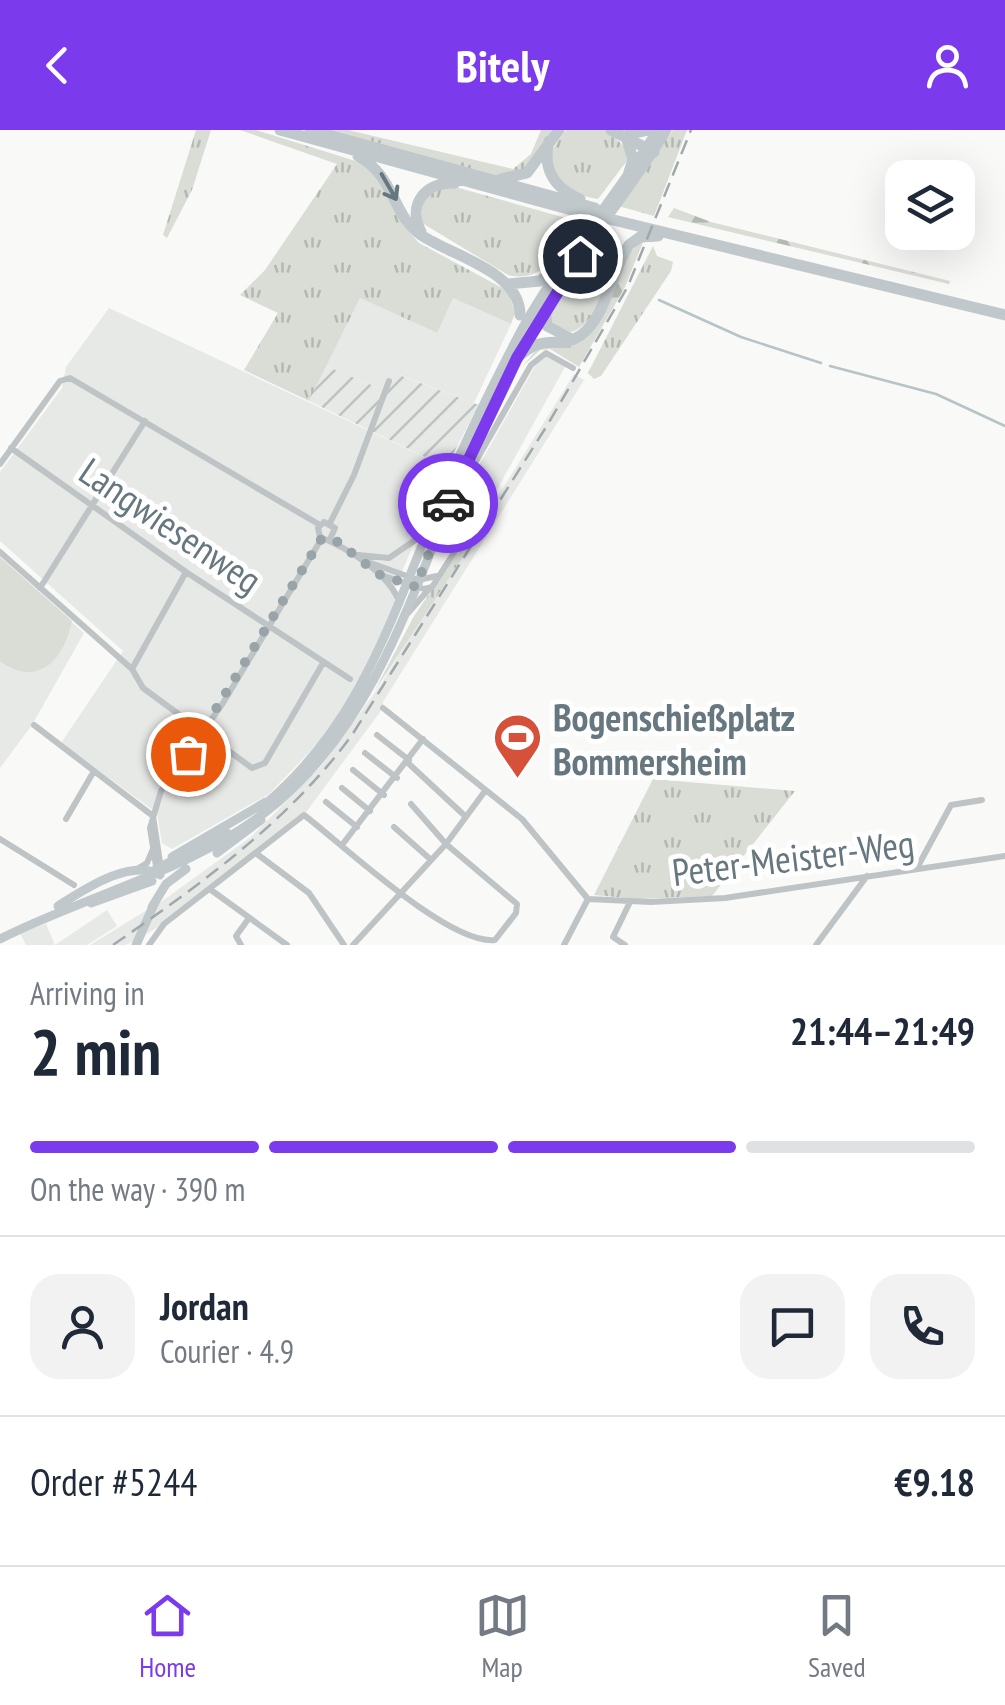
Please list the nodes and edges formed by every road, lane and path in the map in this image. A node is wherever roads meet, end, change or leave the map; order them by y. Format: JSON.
{"nodes":[{"id":1,"x":280,"y":130,"type":"edge"},
{"id":2,"x":310,"y":130,"type":"edge"},
{"id":3,"x":559,"y":130,"type":"edge"},
{"id":4,"x":611,"y":130,"type":"edge"},
{"id":5,"x":648,"y":130,"type":"edge"},
{"id":6,"x":657,"y":130,"type":"edge"},
{"id":7,"x":667,"y":130,"type":"edge"},
{"id":8,"x":625,"y":134,"type":"edge"},
{"id":9,"x":550,"y":141,"type":"junction"},
{"id":10,"x":341,"y":147,"type":"junction"},
{"id":11,"x":649,"y":149,"type":"junction"},
{"id":12,"x":630,"y":172,"type":"junction"},
{"id":13,"x":478,"y":181,"type":"junction"},
{"id":14,"x":588,"y":210,"type":"junction"},
{"id":15,"x":615,"y":223,"type":"junction"},
{"id":16,"x":650,"y":229,"type":"junction"},
{"id":17,"x":665,"y":232,"type":"junction"},
{"id":18,"x":427,"y":238,"type":"junction"},
{"id":19,"x":563,"y":262,"type":"junction"},
{"id":20,"x":617,"y":265,"type":"junction"},
{"id":21,"x":508,"y":284,"type":"junction"},
{"id":22,"x":545,"y":307,"type":"junction"},
{"id":23,"x":1005,"y":307,"type":"edge"},
{"id":24,"x":1005,"y":315,"type":"edge"},
{"id":25,"x":520,"y":316,"type":"joint"},
{"id":26,"x":577,"y":336,"type":"junction"},
{"id":27,"x":515,"y":352,"type":"junction"},
{"id":28,"x":573,"y":368,"type":"dead end"},
{"id":29,"x":389,"y":381,"type":"dead end"},
{"id":30,"x":145,"y":421,"type":"junction"},
{"id":31,"x":11,"y":448,"type":"junction"},
{"id":32,"x":0,"y":464,"type":"edge"},
{"id":33,"x":92,"y":506,"type":"junction"},
{"id":34,"x":330,"y":523,"type":"junction"},
{"id":35,"x":320,"y":525,"type":"junction"},
{"id":36,"x":428,"y":531,"type":"junction"},
{"id":37,"x":329,"y":537,"type":"junction"},
{"id":38,"x":0,"y":552,"type":"edge"},
{"id":39,"x":358,"y":555,"type":"junction"},
{"id":40,"x":186,"y":572,"type":"junction"},
{"id":41,"x":378,"y":574,"type":"junction"},
{"id":42,"x":438,"y":575,"type":"junction"},
{"id":43,"x":413,"y":583,"type":"junction"},
{"id":44,"x":40,"y":588,"type":"junction"},
{"id":45,"x":429,"y":589,"type":"junction"},
{"id":46,"x":400,"y":606,"type":"junction"},
{"id":47,"x":404,"y":618,"type":"junction"},
{"id":48,"x":270,"y":627,"type":"junction"},
{"id":49,"x":322,"y":663,"type":"junction"},
{"id":50,"x":132,"y":668,"type":"junction"},
{"id":51,"x":350,"y":678,"type":"dead end"},
{"id":52,"x":383,"y":708,"type":"dead end"},
{"id":53,"x":34,"y":725,"type":"dead end"},
{"id":54,"x":203,"y":733,"type":"junction"},
{"id":55,"x":377,"y":734,"type":"dead end"},
{"id":56,"x":422,"y":739,"type":"junction"},
{"id":57,"x":366,"y":752,"type":"dead end"},
{"id":58,"x":408,"y":761,"type":"junction"},
{"id":59,"x":353,"y":770,"type":"dead end"},
{"id":60,"x":94,"y":771,"type":"junction"},
{"id":61,"x":397,"y":778,"type":"junction"},
{"id":62,"x":342,"y":788,"type":"dead end"},
{"id":63,"x":485,"y":791,"type":"junction"},
{"id":64,"x":384,"y":795,"type":"junction"},
{"id":65,"x":982,"y":800,"type":"dead end"},
{"id":66,"x":274,"y":801,"type":"junction"},
{"id":67,"x":326,"y":802,"type":"dead end"},
{"id":68,"x":411,"y":804,"type":"dead end"},
{"id":69,"x":370,"y":811,"type":"junction"},
{"id":70,"x":154,"y":816,"type":"junction"},
{"id":71,"x":465,"y":816,"type":"junction"},
{"id":72,"x":66,"y":819,"type":"dead end"},
{"id":73,"x":357,"y":827,"type":"junction"},
{"id":74,"x":394,"y":827,"type":"dead end"},
{"id":75,"x":0,"y":839,"type":"edge"},
{"id":76,"x":446,"y":844,"type":"junction"},
{"id":77,"x":342,"y":845,"type":"junction"},
{"id":78,"x":157,"y":848,"type":"junction"},
{"id":79,"x":257,"y":854,"type":"junction"},
{"id":80,"x":1005,"y":856,"type":"edge"},
{"id":81,"x":430,"y":859,"type":"junction"},
{"id":82,"x":178,"y":863,"type":"junction"},
{"id":83,"x":916,"y":869,"type":"junction"},
{"id":84,"x":159,"y":873,"type":"junction"},
{"id":85,"x":866,"y":876,"type":"junction"},
{"id":86,"x":138,"y":878,"type":"junction"},
{"id":87,"x":74,"y":885,"type":"dead end"},
{"id":88,"x":210,"y":890,"type":"junction"},
{"id":89,"x":154,"y":894,"type":"junction"},
{"id":90,"x":398,"y":896,"type":"junction"},
{"id":91,"x":588,"y":898,"type":"junction"},
{"id":92,"x":630,"y":902,"type":"junction"},
{"id":93,"x":152,"y":907,"type":"junction"},
{"id":94,"x":249,"y":918,"type":"junction"},
{"id":95,"x":26,"y":926,"type":"junction"},
{"id":96,"x":0,"y":938,"type":"edge"},
{"id":97,"x":277,"y":942,"type":"edge"},
{"id":98,"x":136,"y":945,"type":"edge"},
{"id":99,"x":149,"y":945,"type":"edge"},
{"id":100,"x":241,"y":945,"type":"edge"},
{"id":101,"x":287,"y":945,"type":"edge"},
{"id":102,"x":344,"y":945,"type":"edge"},
{"id":103,"x":353,"y":945,"type":"edge"},
{"id":104,"x":564,"y":945,"type":"edge"},
{"id":105,"x":626,"y":945,"type":"edge"},
{"id":106,"x":816,"y":945,"type":"edge"}],
"edges":[{"from":1,"to":10,"type":"highway"},
{"from":2,"to":13,"type":"highway"},
{"from":3,"to":9,"type":"highway"},
{"from":4,"to":8,"type":"highway"},
{"from":5,"to":8,"type":"highway"},
{"from":6,"to":11,"type":"main road"},
{"from":7,"to":11,"type":"main road"},
{"from":8,"to":11,"type":"highway"},
{"from":8,"to":12,"type":"highway"},
{"from":9,"to":13,"type":"highway"},
{"from":9,"to":14,"type":"highway"},
{"from":10,"to":13,"type":"highway"},
{"from":10,"to":18,"type":"highway","one_way":true},
{"from":11,"to":12,"type":"main road"},
{"from":11,"to":22,"type":"main road"},
{"from":12,"to":19,"type":"main road"},
{"from":13,"to":14,"type":"highway"},
{"from":13,"to":14,"type":"highway"},
{"from":13,"to":18,"type":"highway"},
{"from":14,"to":15,"type":"highway"},
{"from":14,"to":15,"type":"highway"},
{"from":15,"to":16,"type":"highway"},
{"from":15,"to":20,"type":"highway"},
{"from":16,"to":17,"type":"highway"},
{"from":16,"to":20,"type":"highway"},
{"from":17,"to":23,"type":"highway"},
{"from":17,"to":24,"type":"highway"},
{"from":18,"to":21,"type":"highway"},
{"from":19,"to":21,"type":"highway"},
{"from":19,"to":27,"type":"main road"},
{"from":20,"to":26,"type":"highway"},
{"from":21,"to":25,"type":"highway"},
{"from":22,"to":26,"type":"highway"},
{"from":22,"to":27,"type":"main road"},
{"from":25,"to":27,"type":"main road"},
{"from":26,"to":27,"type":"highway"},
{"from":27,"to":36,"type":"main road"},
{"from":27,"to":43,"type":"main road"},
{"from":28,"to":42,"type":"street"},
{"from":29,"to":34,"type":"street"},
{"from":30,"to":31,"type":"street"},
{"from":30,"to":33,"type":"street"},
{"from":30,"to":35,"type":"street"},
{"from":31,"to":32,"type":"street"},
{"from":31,"to":33,"type":"street","name":"Langwiesenweg"},
{"from":33,"to":40,"type":"street","name":"Langwiesenweg"},
{"from":33,"to":44,"type":"street"},
{"from":34,"to":35,"type":"street"},
{"from":34,"to":37,"type":"street"},
{"from":35,"to":37,"type":"street"},
{"from":36,"to":39,"type":"street"},
{"from":36,"to":43,"type":"main road"},
{"from":37,"to":39,"type":"street"},
{"from":37,"to":41,"type":"street"},
{"from":37,"to":48,"type":"street"},
{"from":38,"to":44,"type":"street"},
{"from":39,"to":43,"type":"street"},
{"from":40,"to":48,"type":"street","name":"Langwiesenweg"},
{"from":40,"to":50,"type":"street"},
{"from":41,"to":43,"type":"street"},
{"from":41,"to":46,"type":"street"},
{"from":42,"to":43,"type":"street"},
{"from":42,"to":45,"type":"street"},
{"from":43,"to":45,"type":"street"},
{"from":43,"to":46,"type":"main road"},
{"from":43,"to":47,"type":"main road"},
{"from":44,"to":50,"type":"street"},
{"from":45,"to":47,"type":"street"},
{"from":46,"to":66,"type":"main road"},
{"from":47,"to":66,"type":"main road"},
{"from":48,"to":49,"type":"street","name":"Langwiesenweg"},
{"from":48,"to":54,"type":"street"},
{"from":49,"to":51,"type":"street","name":"Langwiesenweg"},
{"from":49,"to":54,"type":"street"},
{"from":50,"to":54,"type":"street"},
{"from":52,"to":56,"type":"street"},
{"from":53,"to":60,"type":"street"},
{"from":54,"to":70,"type":"street"},
{"from":55,"to":58,"type":"street"},
{"from":56,"to":58,"type":"street"},
{"from":56,"to":63,"type":"street"},
{"from":57,"to":61,"type":"street"},
{"from":58,"to":61,"type":"street"},
{"from":58,"to":71,"type":"street"},
{"from":59,"to":64,"type":"street"},
{"from":60,"to":70,"type":"street"},
{"from":60,"to":72,"type":"street"},
{"from":61,"to":64,"type":"street"},
{"from":62,"to":69,"type":"street"},
{"from":63,"to":71,"type":"street"},
{"from":63,"to":91,"type":"street"},
{"from":64,"to":69,"type":"street"},
{"from":65,"to":83,"type":"street"},
{"from":66,"to":82,"type":"main road"},
{"from":67,"to":73,"type":"street"},
{"from":68,"to":76,"type":"street"},
{"from":69,"to":73,"type":"street"},
{"from":70,"to":78,"type":"street"},
{"from":71,"to":76,"type":"street"},
{"from":73,"to":77,"type":"street"},
{"from":74,"to":81,"type":"street"},
{"from":75,"to":87,"type":"street"},
{"from":76,"to":81,"type":"street"},
{"from":76,"to":90,"type":"street"},
{"from":77,"to":79,"type":"street"},
{"from":77,"to":90,"type":"street"},
{"from":78,"to":82,"type":"street"},
{"from":78,"to":84,"type":"street"},
{"from":78,"to":86,"type":"street"},
{"from":79,"to":88,"type":"street"},
{"from":79,"to":102,"type":"street"},
{"from":80,"to":83,"type":"street","name":"Peter-Meister-Weg"},
{"from":81,"to":90,"type":"street"},
{"from":82,"to":84,"type":"main road"},
{"from":82,"to":84,"type":"main road"},
{"from":82,"to":86,"type":"main road"},
{"from":82,"to":93,"type":"main road"},
{"from":83,"to":85,"type":"street","name":"Peter-Meister-Weg"},
{"from":84,"to":86,"type":"main road"},
{"from":84,"to":86,"type":"main road"},
{"from":84,"to":89,"type":"main road"},
{"from":84,"to":93,"type":"main road"},
{"from":85,"to":92,"type":"street","name":"Peter-Meister-Weg"},
{"from":85,"to":106,"type":"street"},
{"from":86,"to":89,"type":"main road"},
{"from":86,"to":95,"type":"main road"},
{"from":86,"to":95,"type":"main road"},
{"from":88,"to":94,"type":"street"},
{"from":88,"to":99,"type":"street"},
{"from":89,"to":93,"type":"main road"},
{"from":90,"to":103,"type":"street"},
{"from":91,"to":92,"type":"street","name":"Peter-Meister-Weg"},
{"from":91,"to":104,"type":"street"},
{"from":92,"to":105,"type":"street"},
{"from":93,"to":98,"type":"main road"},
{"from":94,"to":97,"type":"street"},
{"from":94,"to":100,"type":"street"},
{"from":95,"to":96,"type":"main road"},
{"from":97,"to":101,"type":"street"}]}
